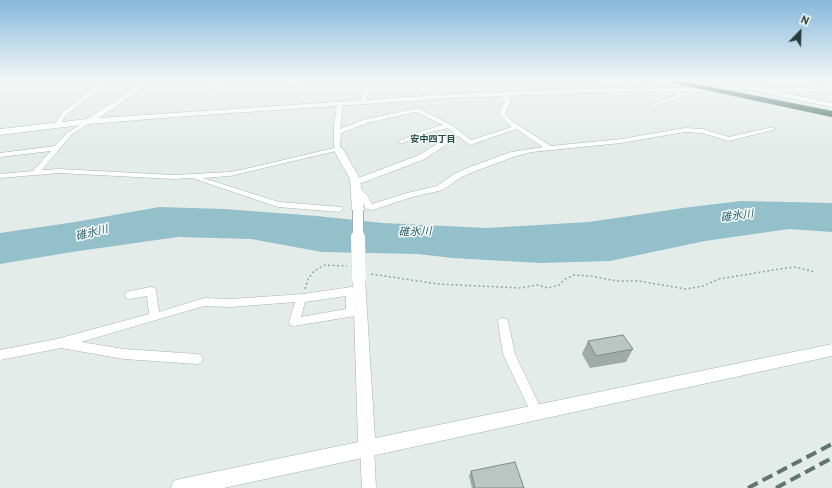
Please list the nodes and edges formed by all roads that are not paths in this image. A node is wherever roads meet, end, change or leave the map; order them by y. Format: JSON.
{"nodes":[{"id":1,"x":78,"y":104,"type":"edge"},
{"id":2,"x":115,"y":104,"type":"edge"},
{"id":3,"x":340,"y":104,"type":"joint"},
{"id":4,"x":507,"y":104,"type":"edge"},
{"id":5,"x":786,"y":104,"type":"edge"},
{"id":6,"x":804,"y":104,"type":"edge"},
{"id":7,"x":832,"y":110,"type":"edge"},
{"id":8,"x":832,"y":114,"type":"edge"},
{"id":9,"x":89,"y":121,"type":"junction"},
{"id":10,"x":58,"y":124,"type":"junction"},
{"id":11,"x":448,"y":126,"type":"junction"},
{"id":12,"x":517,"y":127,"type":"junction"},
{"id":13,"x":773,"y":129,"type":"dead end"},
{"id":14,"x":0,"y":132,"type":"edge"},
{"id":15,"x":338,"y":132,"type":"junction"},
{"id":16,"x":458,"y":133,"type":"junction"},
{"id":17,"x":400,"y":142,"type":"dead end"},
{"id":18,"x":548,"y":147,"type":"junction"},
{"id":19,"x":56,"y":148,"type":"junction"},
{"id":20,"x":338,"y":149,"type":"junction"},
{"id":21,"x":0,"y":155,"type":"edge"},
{"id":22,"x":36,"y":172,"type":"junction"},
{"id":23,"x":0,"y":176,"type":"edge"},
{"id":24,"x":192,"y":177,"type":"junction"},
{"id":25,"x":356,"y":186,"type":"junction"},
{"id":26,"x":339,"y":209,"type":"dead end"},
{"id":27,"x":130,"y":295,"type":"dead end"},
{"id":28,"x":302,"y":298,"type":"junction"},
{"id":29,"x":356,"y":312,"type":"junction"},
{"id":30,"x":155,"y":317,"type":"junction"},
{"id":31,"x":503,"y":322,"type":"dead end"},
{"id":32,"x":61,"y":343,"type":"junction"},
{"id":33,"x":832,"y":350,"type":"edge"},
{"id":34,"x":0,"y":355,"type":"edge"},
{"id":35,"x":198,"y":359,"type":"dead end"},
{"id":36,"x":537,"y":413,"type":"junction"},
{"id":37,"x":367,"y":448,"type":"junction"},
{"id":38,"x":180,"y":488,"type":"edge"},
{"id":39,"x":369,"y":488,"type":"edge"}],
"edges":[{"from":1,"to":10,"type":"street"},
{"from":2,"to":9,"type":"main road"},
{"from":3,"to":9,"type":"main road"},
{"from":3,"to":15,"type":"street"},
{"from":4,"to":12,"type":"street"},
{"from":5,"to":8,"type":"highway"},
{"from":6,"to":7,"type":"highway"},
{"from":9,"to":10,"type":"main road"},
{"from":9,"to":19,"type":"street"},
{"from":10,"to":14,"type":"main road"},
{"from":11,"to":15,"type":"street"},
{"from":11,"to":16,"type":"street"},
{"from":11,"to":17,"type":"street"},
{"from":12,"to":16,"type":"street"},
{"from":12,"to":18,"type":"street"},
{"from":13,"to":18,"type":"street"},
{"from":15,"to":20,"type":"street"},
{"from":16,"to":25,"type":"street"},
{"from":18,"to":25,"type":"street"},
{"from":19,"to":21,"type":"street"},
{"from":19,"to":22,"type":"street"},
{"from":20,"to":24,"type":"street"},
{"from":20,"to":25,"type":"main road"},
{"from":22,"to":23,"type":"street"},
{"from":22,"to":24,"type":"street"},
{"from":24,"to":26,"type":"street"},
{"from":25,"to":29,"type":"main road","bridge":true},
{"from":27,"to":30,"type":"street"},
{"from":28,"to":29,"type":"street"},
{"from":28,"to":29,"type":"street"},
{"from":28,"to":30,"type":"street"},
{"from":29,"to":37,"type":"main road"},
{"from":30,"to":32,"type":"street"},
{"from":31,"to":36,"type":"street"},
{"from":32,"to":34,"type":"street"},
{"from":32,"to":35,"type":"street"},
{"from":33,"to":36,"type":"main road"},
{"from":36,"to":37,"type":"main road"},
{"from":37,"to":38,"type":"main road"},
{"from":37,"to":39,"type":"street"}]}
